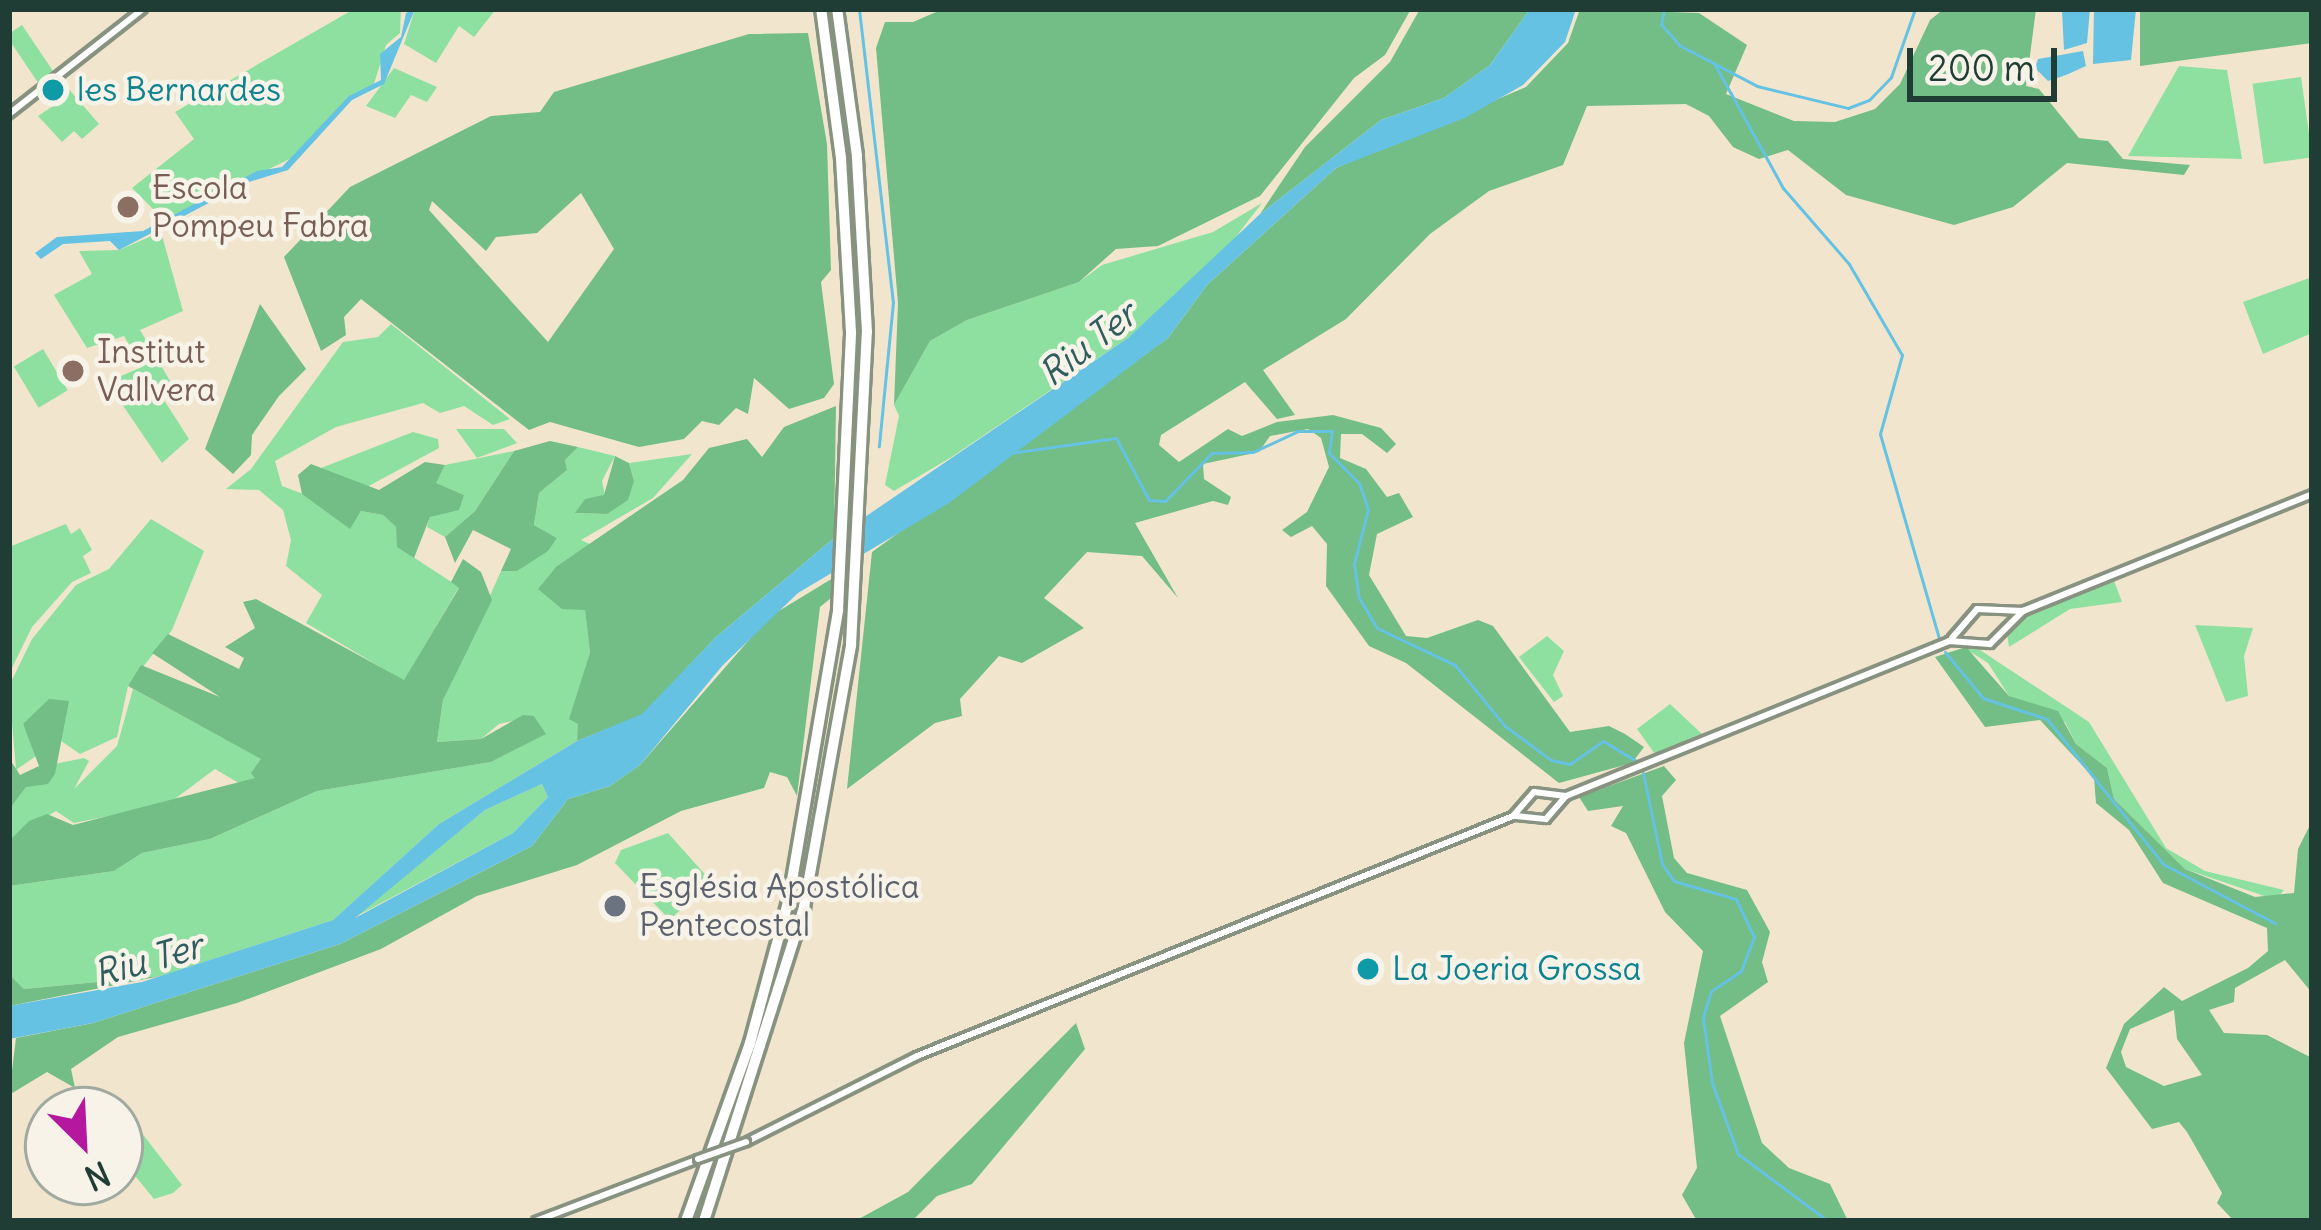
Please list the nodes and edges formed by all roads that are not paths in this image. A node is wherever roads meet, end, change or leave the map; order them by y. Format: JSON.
{"nodes":[{"id":1,"x":143,"y":9,"type":"edge"},
{"id":2,"x":821,"y":9,"type":"edge"},
{"id":3,"x":837,"y":9,"type":"edge"},
{"id":4,"x":9,"y":114,"type":"edge"},
{"id":5,"x":2312,"y":494,"type":"edge"},
{"id":6,"x":2023,"y":611,"type":"junction"},
{"id":7,"x":1997,"y":612,"type":"junction"},
{"id":8,"x":1967,"y":622,"type":"junction"},
{"id":9,"x":2003,"y":630,"type":"junction"},
{"id":10,"x":1949,"y":640,"type":"junction"},
{"id":11,"x":1972,"y":640,"type":"junction"},
{"id":12,"x":1550,"y":794,"type":"junction"},
{"id":13,"x":1566,"y":796,"type":"junction"},
{"id":14,"x":1526,"y":805,"type":"junction"},
{"id":15,"x":1555,"y":806,"type":"junction"},
{"id":16,"x":1513,"y":817,"type":"junction"},
{"id":17,"x":1531,"y":817,"type":"junction"},
{"id":18,"x":536,"y":1221,"type":"edge"},
{"id":19,"x":686,"y":1221,"type":"edge"},
{"id":20,"x":704,"y":1221,"type":"edge"}],
"edges":[{"from":1,"to":4,"type":"main road"},
{"from":2,"to":19,"type":"highway"},
{"from":3,"to":20,"type":"highway"},
{"from":5,"to":6,"type":"main road"},
{"from":6,"to":7,"type":"main road"},
{"from":6,"to":9,"type":"main road"},
{"from":7,"to":8,"type":"main road"},
{"from":7,"to":9,"type":"main road"},
{"from":8,"to":10,"type":"main road"},
{"from":8,"to":11,"type":"main road"},
{"from":9,"to":11,"type":"main road"},
{"from":10,"to":11,"type":"main road"},
{"from":10,"to":13,"type":"main road"},
{"from":12,"to":13,"type":"main road"},
{"from":12,"to":14,"type":"main road"},
{"from":12,"to":15,"type":"main road"},
{"from":13,"to":15,"type":"main road"},
{"from":14,"to":16,"type":"main road"},
{"from":14,"to":17,"type":"main road"},
{"from":15,"to":17,"type":"main road"},
{"from":16,"to":17,"type":"main road"},
{"from":16,"to":18,"type":"main road","bridge":true}]}
